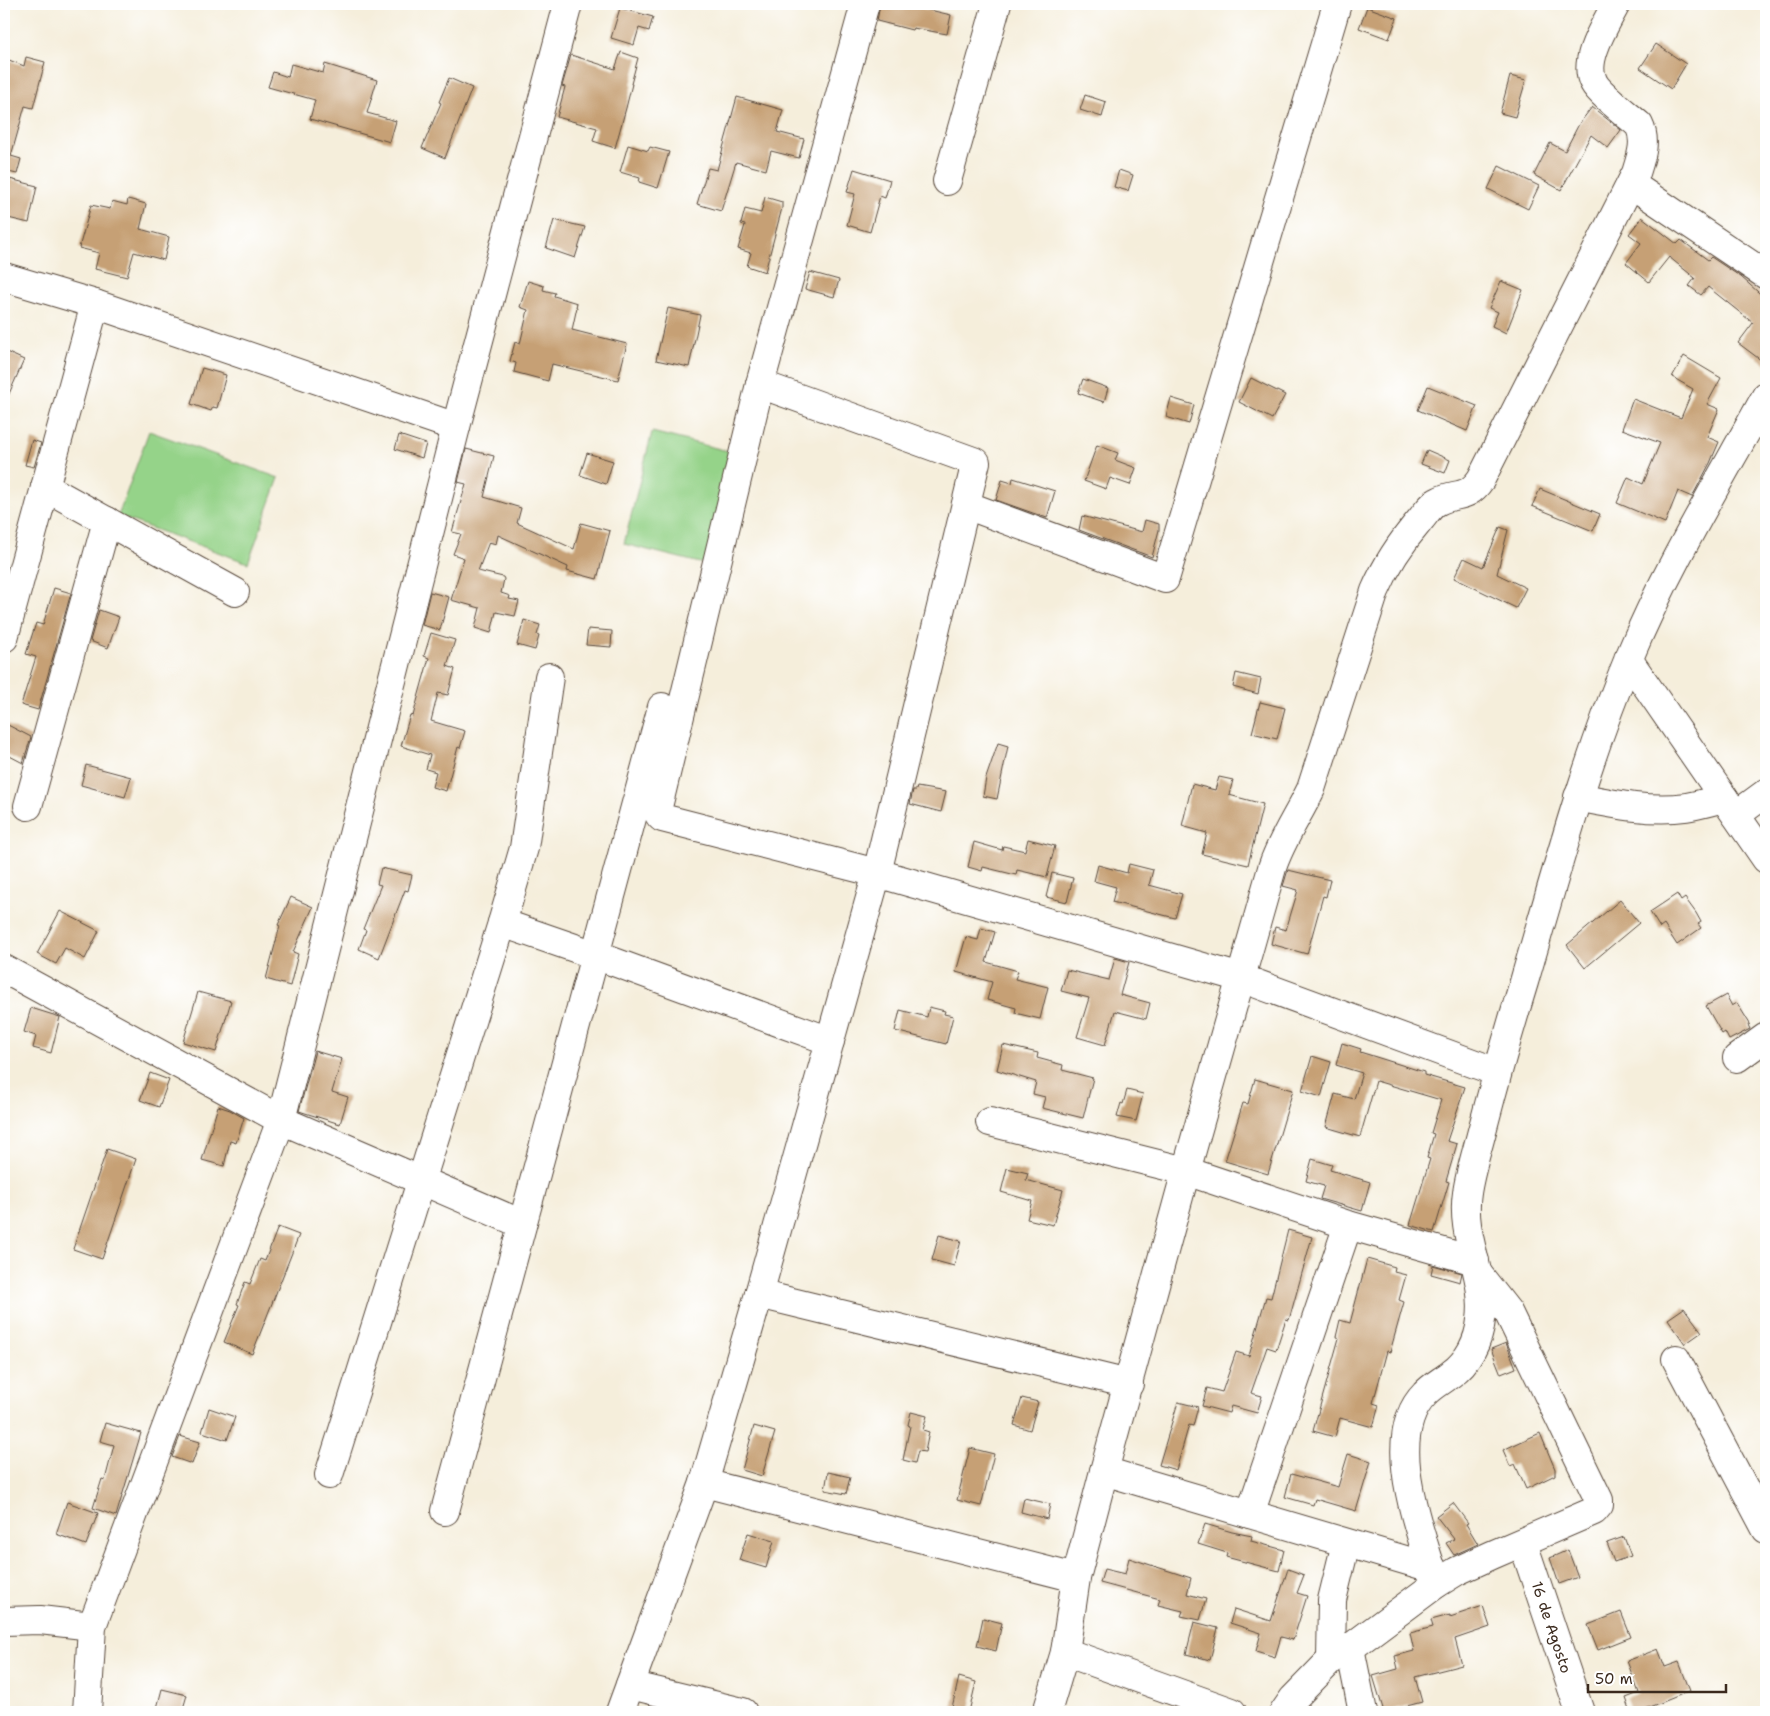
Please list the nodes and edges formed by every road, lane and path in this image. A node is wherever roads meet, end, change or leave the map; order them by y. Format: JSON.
{"nodes":[{"id":1,"x":568,"y":4,"type":"edge"},
{"id":2,"x":865,"y":4,"type":"edge"},
{"id":3,"x":998,"y":4,"type":"edge"},
{"id":4,"x":1337,"y":4,"type":"edge"},
{"id":5,"x":1616,"y":4,"type":"edge"},
{"id":6,"x":947,"y":181,"type":"dead end"},
{"id":7,"x":1630,"y":184,"type":"junction"},
{"id":8,"x":1766,"y":275,"type":"edge"},
{"id":9,"x":4,"y":277,"type":"edge"},
{"id":10,"x":95,"y":304,"type":"junction"},
{"id":11,"x":760,"y":384,"type":"junction"},
{"id":12,"x":1766,"y":396,"type":"edge"},
{"id":13,"x":456,"y":427,"type":"junction"},
{"id":14,"x":45,"y":487,"type":"junction"},
{"id":15,"x":966,"y":505,"type":"junction"},
{"id":16,"x":107,"y":520,"type":"junction"},
{"id":17,"x":235,"y":592,"type":"dead end"},
{"id":18,"x":4,"y":638,"type":"edge"},
{"id":19,"x":1628,"y":659,"type":"junction"},
{"id":20,"x":549,"y":677,"type":"dead end"},
{"id":21,"x":662,"y":707,"type":"dead end"},
{"id":22,"x":1766,"y":793,"type":"edge"},
{"id":23,"x":1578,"y":797,"type":"junction"},
{"id":24,"x":28,"y":806,"type":"dead end"},
{"id":25,"x":1730,"y":807,"type":"junction"},
{"id":26,"x":1766,"y":859,"type":"edge"},
{"id":27,"x":877,"y":873,"type":"junction"},
{"id":28,"x":502,"y":923,"type":"junction"},
{"id":29,"x":595,"y":955,"type":"junction"},
{"id":30,"x":4,"y":969,"type":"edge"},
{"id":31,"x":1241,"y":978,"type":"junction"},
{"id":32,"x":1766,"y":1037,"type":"edge"},
{"id":33,"x":830,"y":1041,"type":"junction"},
{"id":34,"x":1737,"y":1058,"type":"dead end"},
{"id":35,"x":1497,"y":1072,"type":"junction"},
{"id":36,"x":281,"y":1120,"type":"junction"},
{"id":37,"x":990,"y":1122,"type":"dead end"},
{"id":38,"x":1186,"y":1171,"type":"junction"},
{"id":39,"x":421,"y":1180,"type":"junction"},
{"id":40,"x":522,"y":1224,"type":"junction"},
{"id":41,"x":1348,"y":1225,"type":"junction"},
{"id":42,"x":1477,"y":1268,"type":"junction"},
{"id":43,"x":759,"y":1294,"type":"junction"},
{"id":44,"x":1676,"y":1359,"type":"dead end"},
{"id":45,"x":1129,"y":1384,"type":"junction"},
{"id":46,"x":1104,"y":1471,"type":"junction"},
{"id":47,"x":329,"y":1475,"type":"dead end"},
{"id":48,"x":704,"y":1482,"type":"junction"},
{"id":49,"x":445,"y":1511,"type":"dead end"},
{"id":50,"x":1250,"y":1514,"type":"junction"},
{"id":51,"x":1766,"y":1529,"type":"edge"},
{"id":52,"x":1346,"y":1543,"type":"junction"},
{"id":53,"x":1522,"y":1543,"type":"junction"},
{"id":54,"x":1434,"y":1576,"type":"junction"},
{"id":55,"x":1076,"y":1578,"type":"junction"},
{"id":56,"x":4,"y":1621,"type":"edge"},
{"id":57,"x":92,"y":1626,"type":"junction"},
{"id":58,"x":1065,"y":1652,"type":"junction"},
{"id":59,"x":1340,"y":1654,"type":"junction"},
{"id":60,"x":630,"y":1685,"type":"junction"},
{"id":61,"x":87,"y":1712,"type":"edge"},
{"id":62,"x":620,"y":1712,"type":"edge"},
{"id":63,"x":743,"y":1712,"type":"edge"},
{"id":64,"x":1047,"y":1712,"type":"edge"},
{"id":65,"x":1232,"y":1712,"type":"edge"},
{"id":66,"x":1284,"y":1712,"type":"edge"},
{"id":67,"x":1363,"y":1712,"type":"edge"},
{"id":68,"x":1580,"y":1712,"type":"edge"}],
"edges":[{"from":1,"to":13,"type":"street"},
{"from":2,"to":11,"type":"street"},
{"from":3,"to":6,"type":"street"},
{"from":4,"to":15,"type":"street"},
{"from":5,"to":7,"type":"street"},
{"from":7,"to":8,"type":"street"},
{"from":7,"to":31,"type":"street"},
{"from":9,"to":10,"type":"street"},
{"from":10,"to":13,"type":"street"},
{"from":10,"to":14,"type":"street"},
{"from":11,"to":15,"type":"street"},
{"from":11,"to":27,"type":"street"},
{"from":12,"to":19,"type":"street"},
{"from":13,"to":36,"type":"street"},
{"from":14,"to":16,"type":"street"},
{"from":14,"to":18,"type":"street"},
{"from":15,"to":27,"type":"street"},
{"from":16,"to":17,"type":"street"},
{"from":16,"to":24,"type":"street"},
{"from":19,"to":23,"type":"street"},
{"from":19,"to":25,"type":"street"},
{"from":20,"to":28,"type":"street"},
{"from":21,"to":29,"type":"street"},
{"from":22,"to":25,"type":"street"},
{"from":23,"to":25,"type":"street"},
{"from":23,"to":35,"type":"street"},
{"from":25,"to":26,"type":"street"},
{"from":27,"to":31,"type":"street"},
{"from":27,"to":33,"type":"street"},
{"from":28,"to":29,"type":"street"},
{"from":28,"to":39,"type":"street"},
{"from":29,"to":33,"type":"street"},
{"from":29,"to":40,"type":"street"},
{"from":30,"to":36,"type":"street"},
{"from":31,"to":35,"type":"street"},
{"from":31,"to":38,"type":"street"},
{"from":32,"to":34,"type":"street"},
{"from":33,"to":43,"type":"street"},
{"from":35,"to":42,"type":"street"},
{"from":36,"to":39,"type":"street"},
{"from":36,"to":57,"type":"street"},
{"from":37,"to":38,"type":"street"},
{"from":38,"to":41,"type":"street"},
{"from":38,"to":45,"type":"street"},
{"from":39,"to":40,"type":"street"},
{"from":39,"to":47,"type":"street"},
{"from":40,"to":49,"type":"street"},
{"from":41,"to":42,"type":"street"},
{"from":41,"to":50,"type":"street"},
{"from":42,"to":53,"type":"street"},
{"from":42,"to":54,"type":"street"},
{"from":43,"to":45,"type":"street"},
{"from":43,"to":48,"type":"street"},
{"from":44,"to":51,"type":"street"},
{"from":45,"to":46,"type":"street"},
{"from":46,"to":50,"type":"street"},
{"from":46,"to":55,"type":"street"},
{"from":48,"to":55,"type":"street"},
{"from":48,"to":60,"type":"street"},
{"from":50,"to":52,"type":"street"},
{"from":52,"to":54,"type":"street"},
{"from":52,"to":59,"type":"street"},
{"from":53,"to":54,"type":"street"},
{"from":53,"to":68,"type":"street","name":"16 de Agosto"},
{"from":54,"to":59,"type":"street"},
{"from":55,"to":58,"type":"street"},
{"from":56,"to":57,"type":"street"},
{"from":57,"to":61,"type":"street"},
{"from":58,"to":64,"type":"street"},
{"from":58,"to":65,"type":"street"},
{"from":59,"to":66,"type":"street"},
{"from":59,"to":67,"type":"street"},
{"from":60,"to":62,"type":"street"},
{"from":60,"to":63,"type":"street"}]}
